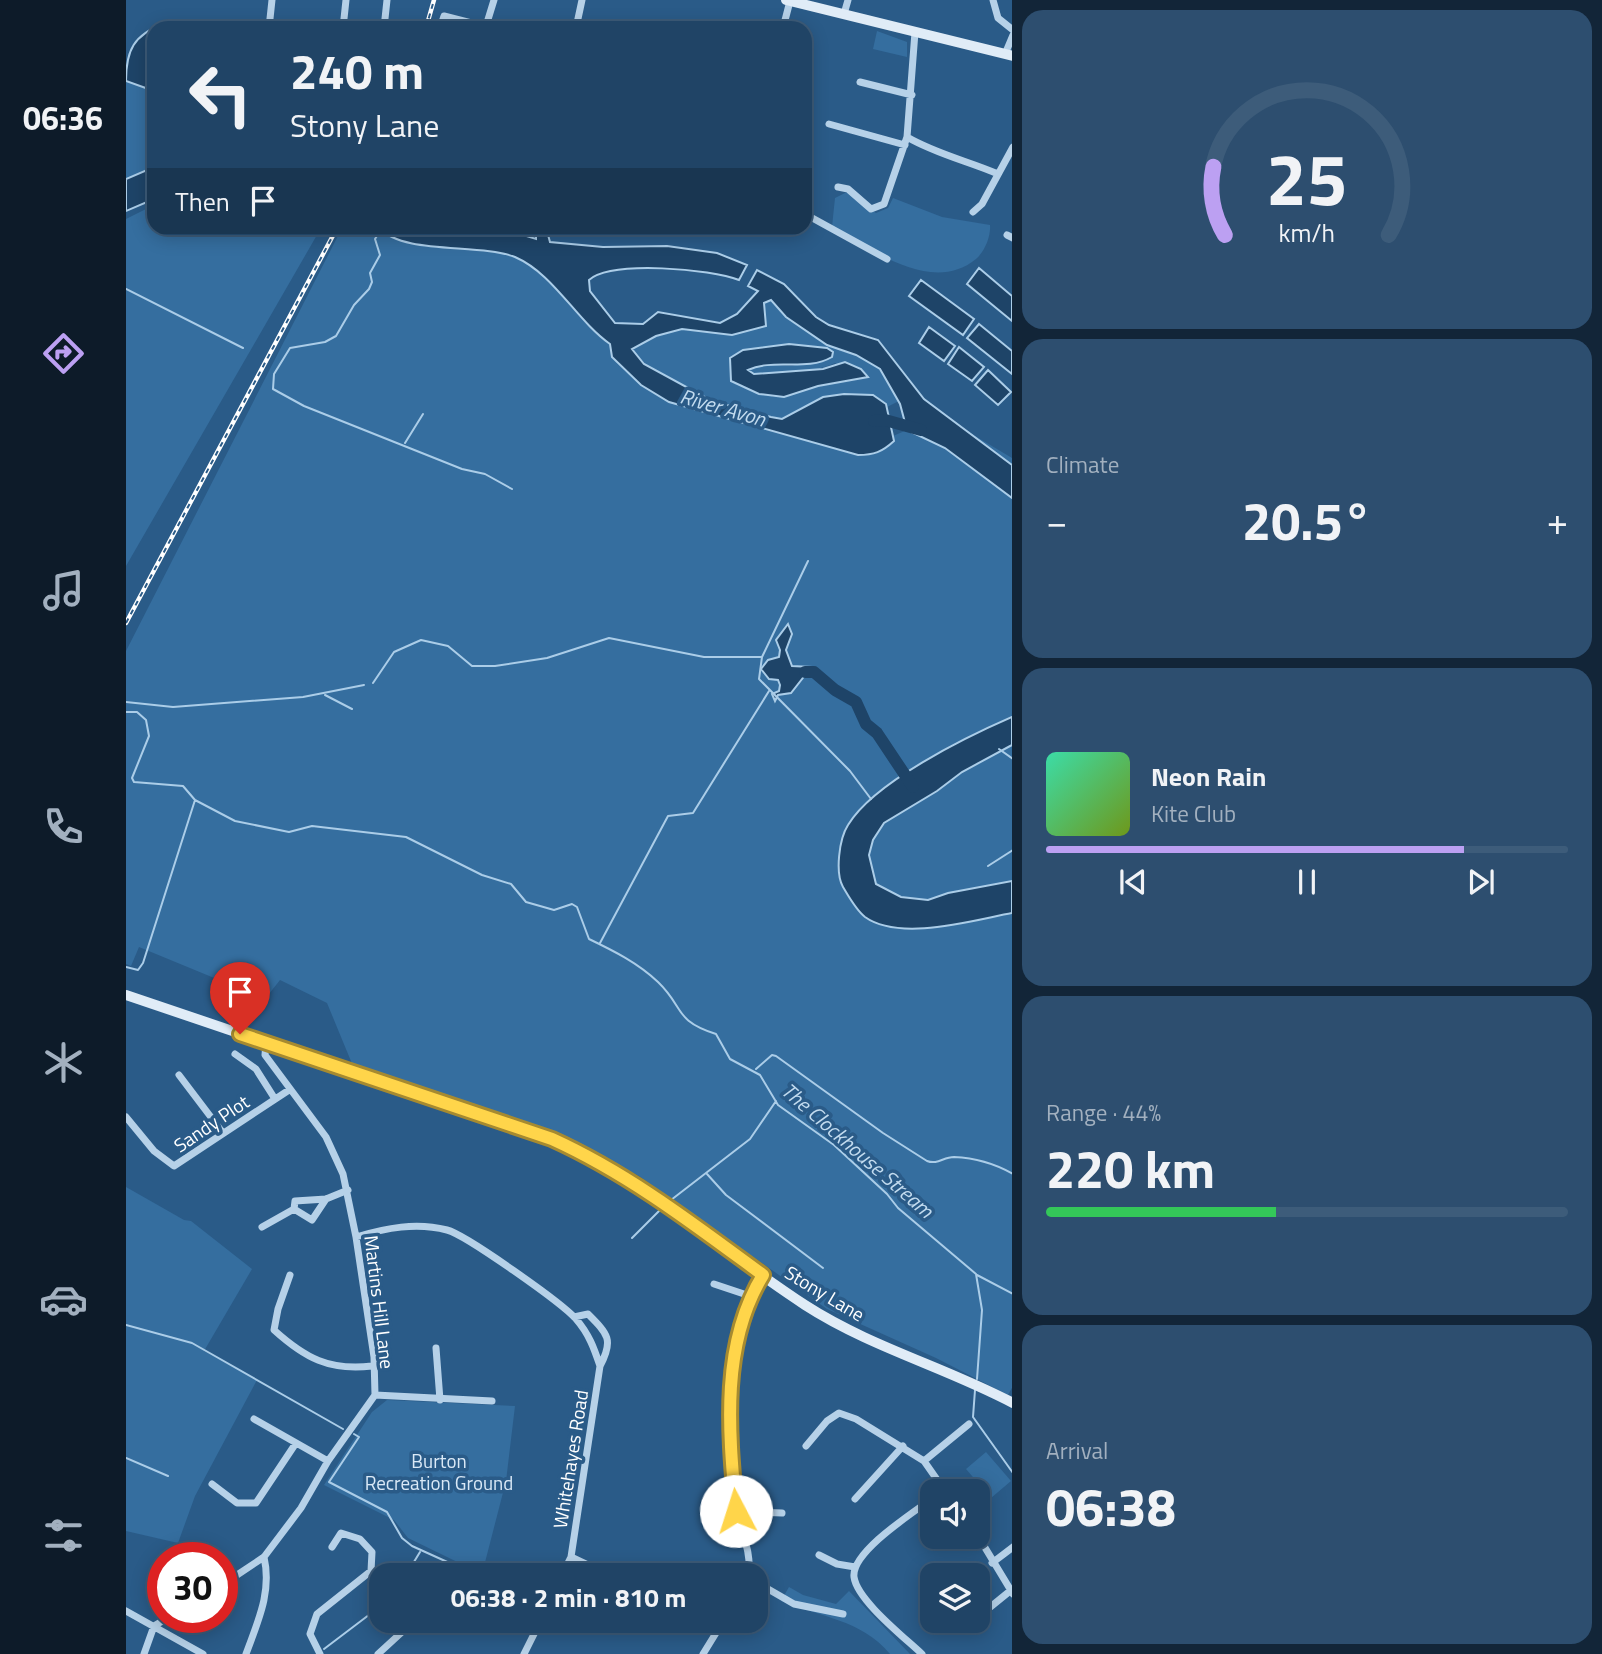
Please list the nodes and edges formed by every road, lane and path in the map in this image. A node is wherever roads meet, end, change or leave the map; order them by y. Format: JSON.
{"nodes":[{"id":1,"x":272,"y":0,"type":"edge"},
{"id":2,"x":346,"y":0,"type":"edge"},
{"id":3,"x":387,"y":0,"type":"edge"},
{"id":4,"x":494,"y":0,"type":"edge"},
{"id":5,"x":581,"y":0,"type":"edge"},
{"id":6,"x":848,"y":0,"type":"edge"},
{"id":7,"x":993,"y":0,"type":"edge"},
{"id":8,"x":788,"y":1,"type":"edge"},
{"id":9,"x":844,"y":14,"type":"junction"},
{"id":10,"x":270,"y":21,"type":"edge"},
{"id":11,"x":344,"y":21,"type":"edge"},
{"id":12,"x":385,"y":21,"type":"edge"},
{"id":13,"x":442,"y":21,"type":"edge"},
{"id":14,"x":464,"y":21,"type":"edge"},
{"id":15,"x":490,"y":21,"type":"edge"},
{"id":16,"x":577,"y":21,"type":"edge"},
{"id":17,"x":784,"y":21,"type":"edge"},
{"id":18,"x":915,"y":32,"type":"junction"},
{"id":19,"x":1012,"y":33,"type":"edge"},
{"id":20,"x":1009,"y":55,"type":"edge"},
{"id":21,"x":860,"y":82,"type":"dead end"},
{"id":22,"x":912,"y":95,"type":"junction"},
{"id":23,"x":829,"y":124,"type":"dead end"},
{"id":24,"x":906,"y":141,"type":"junction"},
{"id":25,"x":1012,"y":147,"type":"edge"},
{"id":26,"x":998,"y":174,"type":"junction"},
{"id":27,"x":838,"y":187,"type":"dead end"},
{"id":28,"x":973,"y":212,"type":"dead end"},
{"id":29,"x":812,"y":218,"type":"edge"},
{"id":30,"x":887,"y":259,"type":"dead end"},
{"id":31,"x":126,"y":995,"type":"edge"},
{"id":32,"x":266,"y":1042,"type":"junction"},
{"id":33,"x":235,"y":1054,"type":"dead end"},
{"id":34,"x":179,"y":1075,"type":"dead end"},
{"id":35,"x":289,"y":1090,"type":"junction"},
{"id":36,"x":275,"y":1099,"type":"junction"},
{"id":37,"x":126,"y":1117,"type":"edge"},
{"id":38,"x":223,"y":1133,"type":"junction"},
{"id":39,"x":348,"y":1190,"type":"junction"},
{"id":40,"x":326,"y":1199,"type":"junction"},
{"id":41,"x":294,"y":1209,"type":"junction"},
{"id":42,"x":262,"y":1227,"type":"dead end"},
{"id":43,"x":356,"y":1237,"type":"junction"},
{"id":44,"x":290,"y":1275,"type":"dead end"},
{"id":45,"x":763,"y":1275,"type":"junction"},
{"id":46,"x":713,"y":1284,"type":"dead end"},
{"id":47,"x":750,"y":1296,"type":"junction"},
{"id":48,"x":574,"y":1317,"type":"junction"},
{"id":49,"x":436,"y":1348,"type":"dead end"},
{"id":50,"x":372,"y":1366,"type":"junction"},
{"id":51,"x":600,"y":1366,"type":"junction"},
{"id":52,"x":375,"y":1395,"type":"junction"},
{"id":53,"x":440,"y":1400,"type":"junction"},
{"id":54,"x":492,"y":1401,"type":"dead end"},
{"id":55,"x":1012,"y":1403,"type":"edge"},
{"id":56,"x":254,"y":1419,"type":"dead end"},
{"id":57,"x":969,"y":1424,"type":"dead end"},
{"id":58,"x":296,"y":1443,"type":"junction"},
{"id":59,"x":806,"y":1446,"type":"dead end"},
{"id":60,"x":904,"y":1446,"type":"junction"},
{"id":61,"x":328,"y":1461,"type":"junction"},
{"id":62,"x":924,"y":1461,"type":"junction"},
{"id":63,"x":936,"y":1479,"type":"edge"},
{"id":64,"x":212,"y":1484,"type":"dead end"},
{"id":65,"x":855,"y":1499,"type":"dead end"},
{"id":66,"x":920,"y":1507,"type":"edge"},
{"id":67,"x":736,"y":1511,"type":"junction"},
{"id":68,"x":782,"y":1513,"type":"dead end"},
{"id":69,"x":332,"y":1547,"type":"dead end"},
{"id":70,"x":1012,"y":1547,"type":"edge"},
{"id":71,"x":985,"y":1549,"type":"edge"},
{"id":72,"x":819,"y":1555,"type":"dead end"},
{"id":73,"x":264,"y":1557,"type":"junction"},
{"id":74,"x":571,"y":1557,"type":"junction"},
{"id":75,"x":568,"y":1563,"type":"edge"},
{"id":76,"x":584,"y":1563,"type":"edge"},
{"id":77,"x":750,"y":1563,"type":"edge"},
{"id":78,"x":992,"y":1563,"type":"junction"},
{"id":79,"x":855,"y":1567,"type":"junction"},
{"id":80,"x":238,"y":1574,"type":"edge"},
{"id":81,"x":768,"y":1590,"type":"edge"},
{"id":82,"x":1011,"y":1593,"type":"edge"},
{"id":83,"x":990,"y":1608,"type":"edge"},
{"id":84,"x":126,"y":1611,"type":"edge"},
{"id":85,"x":843,"y":1614,"type":"dead end"},
{"id":86,"x":147,"y":1622,"type":"edge"},
{"id":87,"x":152,"y":1633,"type":"edge"},
{"id":88,"x":166,"y":1633,"type":"edge"},
{"id":89,"x":397,"y":1633,"type":"edge"},
{"id":90,"x":534,"y":1633,"type":"edge"},
{"id":91,"x":716,"y":1633,"type":"edge"},
{"id":92,"x":144,"y":1654,"type":"edge"},
{"id":93,"x":203,"y":1654,"type":"edge"},
{"id":94,"x":246,"y":1654,"type":"edge"},
{"id":95,"x":320,"y":1654,"type":"edge"},
{"id":96,"x":378,"y":1654,"type":"edge"},
{"id":97,"x":524,"y":1654,"type":"edge"},
{"id":98,"x":703,"y":1654,"type":"edge"},
{"id":99,"x":922,"y":1654,"type":"edge"}],
"edges":[{"from":1,"to":10,"type":"street"},
{"from":2,"to":11,"type":"street"},
{"from":3,"to":12,"type":"street"},
{"from":4,"to":15,"type":"street"},
{"from":5,"to":16,"type":"street"},
{"from":6,"to":9,"type":"street"},
{"from":7,"to":19,"type":"street"},
{"from":8,"to":9,"type":"main road"},
{"from":8,"to":17,"type":"street"},
{"from":9,"to":18,"type":"main road"},
{"from":13,"to":14,"type":"street"},
{"from":18,"to":20,"type":"main road"},
{"from":18,"to":22,"type":"street"},
{"from":19,"to":20,"type":"street"},
{"from":21,"to":22,"type":"street"},
{"from":22,"to":24,"type":"street"},
{"from":23,"to":24,"type":"street"},
{"from":24,"to":26,"type":"street"},
{"from":24,"to":27,"type":"street"},
{"from":25,"to":26,"type":"street"},
{"from":26,"to":28,"type":"street"},
{"from":29,"to":30,"type":"street"},
{"from":31,"to":32,"type":"main road","name":"Stony Lane"},
{"from":32,"to":35,"type":"street","name":"Martins Hill Lane"},
{"from":32,"to":45,"type":"main road","name":"Stony Lane"},
{"from":33,"to":36,"type":"street"},
{"from":34,"to":38,"type":"street"},
{"from":35,"to":36,"type":"street","name":"Sandy Plot"},
{"from":35,"to":39,"type":"street","name":"Martins Hill Lane"},
{"from":36,"to":38,"type":"street","name":"Sandy Plot"},
{"from":37,"to":38,"type":"street","name":"Sandy Plot"},
{"from":39,"to":40,"type":"street"},
{"from":39,"to":43,"type":"street","name":"Martins Hill Lane"},
{"from":40,"to":41,"type":"street"},
{"from":40,"to":41,"type":"street"},
{"from":41,"to":42,"type":"street"},
{"from":43,"to":48,"type":"street","name":"Whitehayes Road"},
{"from":43,"to":50,"type":"street","name":"Martins Hill Lane"},
{"from":44,"to":50,"type":"street"},
{"from":45,"to":47,"type":"street"},
{"from":45,"to":55,"type":"main road","name":"Stony Lane"},
{"from":46,"to":47,"type":"street"},
{"from":47,"to":67,"type":"street"},
{"from":48,"to":51,"type":"street","name":"Whitehayes Road"},
{"from":48,"to":51,"type":"street","name":"Whitehayes Road"},
{"from":49,"to":53,"type":"street"},
{"from":50,"to":52,"type":"street","name":"Martins Hill Lane"},
{"from":51,"to":74,"type":"street","name":"Whitehayes Road"},
{"from":52,"to":53,"type":"street"},
{"from":52,"to":61,"type":"street","name":"Martins Hill Lane"},
{"from":53,"to":54,"type":"street"},
{"from":56,"to":58,"type":"street"},
{"from":57,"to":62,"type":"street"},
{"from":58,"to":61,"type":"street"},
{"from":58,"to":64,"type":"street"},
{"from":59,"to":60,"type":"street"},
{"from":60,"to":62,"type":"street"},
{"from":60,"to":65,"type":"street"},
{"from":61,"to":73,"type":"street","name":"Martins Hill Lane"},
{"from":62,"to":63,"type":"street"},
{"from":66,"to":79,"type":"street"},
{"from":67,"to":68,"type":"street"},
{"from":67,"to":77,"type":"street"},
{"from":69,"to":95,"type":"street"},
{"from":70,"to":78,"type":"street"},
{"from":71,"to":78,"type":"street"},
{"from":72,"to":79,"type":"street"},
{"from":73,"to":80,"type":"street","name":"Martins Hill Lane"},
{"from":73,"to":94,"type":"street"},
{"from":74,"to":75,"type":"street","name":"Whitehayes Road"},
{"from":74,"to":76,"type":"street","name":"Whitehayes Road"},
{"from":78,"to":82,"type":"street"},
{"from":79,"to":99,"type":"street"},
{"from":81,"to":85,"type":"street"},
{"from":82,"to":83,"type":"street"},
{"from":84,"to":86,"type":"street"},
{"from":87,"to":92,"type":"street"},
{"from":88,"to":93,"type":"street"},
{"from":89,"to":96,"type":"street"},
{"from":90,"to":97,"type":"street"},
{"from":91,"to":98,"type":"street"}]}
